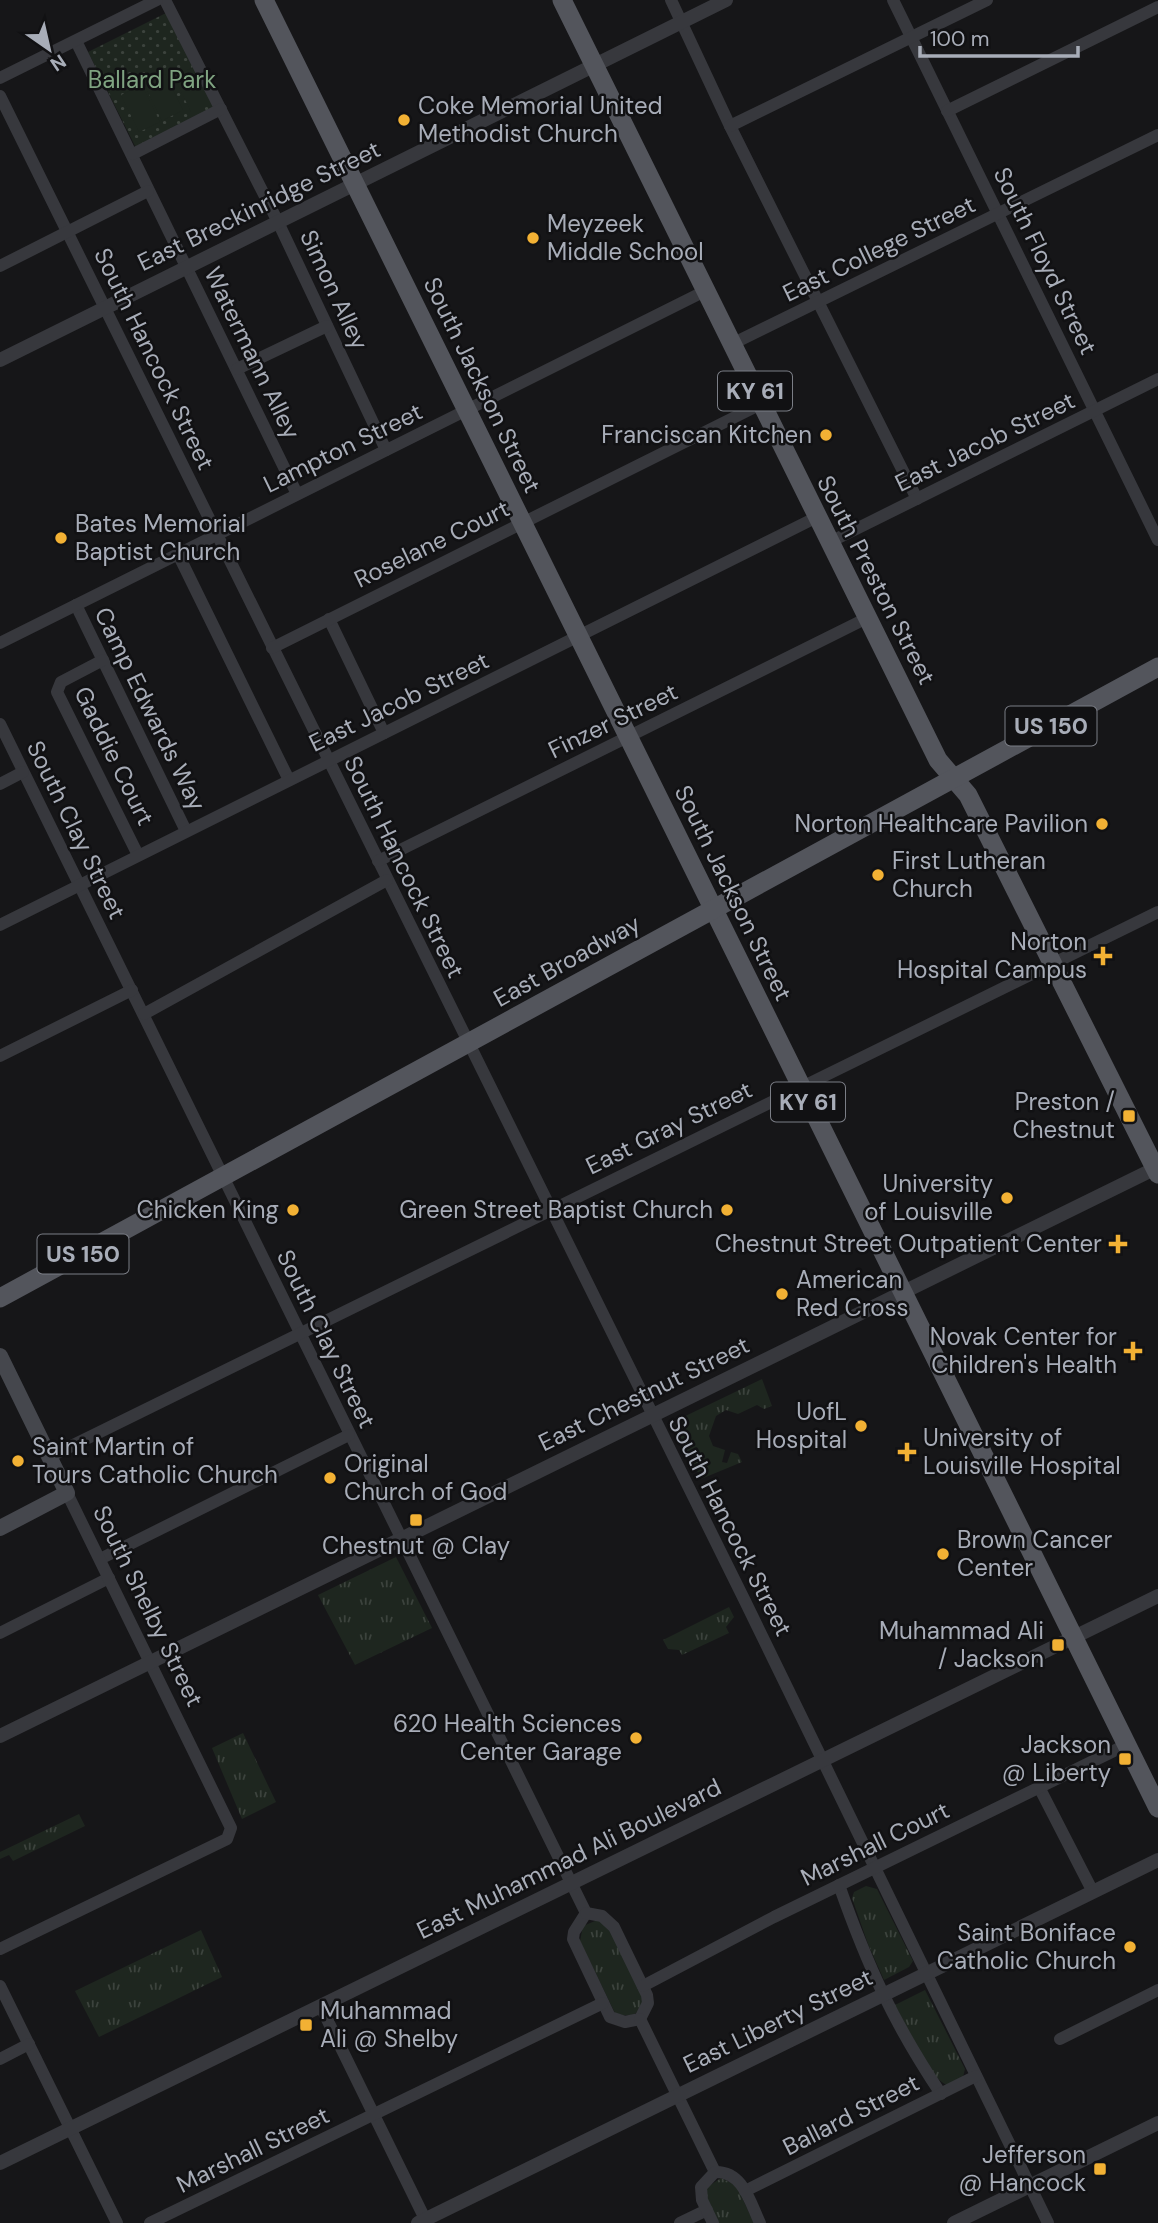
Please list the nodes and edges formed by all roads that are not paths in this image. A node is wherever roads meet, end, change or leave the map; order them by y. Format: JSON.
{"nodes":[{"id":1,"x":157,"y":0,"type":"edge"},
{"id":2,"x":165,"y":0,"type":"edge"},
{"id":3,"x":264,"y":0,"type":"edge"},
{"id":4,"x":562,"y":0,"type":"edge"},
{"id":5,"x":671,"y":0,"type":"edge"},
{"id":6,"x":726,"y":0,"type":"edge"},
{"id":7,"x":893,"y":0,"type":"edge"},
{"id":8,"x":987,"y":0,"type":"edge"},
{"id":9,"x":1158,"y":7,"type":"edge"},
{"id":10,"x":682,"y":22,"type":"junction"},
{"id":11,"x":911,"y":37,"type":"junction"},
{"id":12,"x":76,"y":41,"type":"junction"},
{"id":13,"x":594,"y":65,"type":"junction"},
{"id":14,"x":0,"y":78,"type":"edge"},
{"id":15,"x":0,"y":96,"type":"edge"},
{"id":16,"x":221,"y":109,"type":"junction"},
{"id":17,"x":947,"y":111,"type":"junction"},
{"id":18,"x":730,"y":126,"type":"junction"},
{"id":19,"x":1158,"y":135,"type":"edge"},
{"id":20,"x":133,"y":154,"type":"junction"},
{"id":21,"x":355,"y":184,"type":"junction"},
{"id":22,"x":148,"y":191,"type":"junction"},
{"id":23,"x":1000,"y":213,"type":"junction"},
{"id":24,"x":278,"y":222,"type":"junction"},
{"id":25,"x":68,"y":232,"type":"junction"},
{"id":26,"x":0,"y":266,"type":"edge"},
{"id":27,"x":187,"y":268,"type":"junction"},
{"id":28,"x":705,"y":291,"type":"junction"},
{"id":29,"x":819,"y":301,"type":"junction"},
{"id":30,"x":105,"y":308,"type":"junction"},
{"id":31,"x":327,"y":326,"type":"junction"},
{"id":32,"x":732,"y":344,"type":"junction"},
{"id":33,"x":0,"y":360,"type":"edge"},
{"id":34,"x":237,"y":369,"type":"junction"},
{"id":35,"x":1158,"y":379,"type":"edge"},
{"id":36,"x":761,"y":404,"type":"junction"},
{"id":37,"x":467,"y":410,"type":"junction"},
{"id":38,"x":1094,"y":411,"type":"junction"},
{"id":39,"x":386,"y":450,"type":"junction"},
{"id":40,"x":298,"y":494,"type":"junction"},
{"id":41,"x":917,"y":499,"type":"junction"},
{"id":42,"x":817,"y":517,"type":"junction"},
{"id":43,"x":522,"y":523,"type":"junction"},
{"id":44,"x":217,"y":534,"type":"junction"},
{"id":45,"x":1158,"y":540,"type":"edge"},
{"id":46,"x":830,"y":542,"type":"junction"},
{"id":47,"x":178,"y":554,"type":"junction"},
{"id":48,"x":76,"y":605,"type":"junction"},
{"id":49,"x":867,"y":618,"type":"junction"},
{"id":50,"x":329,"y":619,"type":"junction"},
{"id":51,"x":578,"y":636,"type":"junction"},
{"id":52,"x":0,"y":643,"type":"edge"},
{"id":53,"x":272,"y":648,"type":"junction"},
{"id":54,"x":103,"y":660,"type":"junction"},
{"id":55,"x":1158,"y":667,"type":"edge"},
{"id":56,"x":0,"y":724,"type":"edge"},
{"id":57,"x":384,"y":733,"type":"junction"},
{"id":58,"x":628,"y":737,"type":"junction"},
{"id":59,"x":328,"y":760,"type":"junction"},
{"id":60,"x":23,"y":772,"type":"junction"},
{"id":61,"x":954,"y":779,"type":"junction"},
{"id":62,"x":289,"y":780,"type":"junction"},
{"id":63,"x":0,"y":784,"type":"edge"},
{"id":64,"x":186,"y":831,"type":"junction"},
{"id":65,"x":138,"y":855,"type":"junction"},
{"id":66,"x":378,"y":862,"type":"junction"},
{"id":67,"x":387,"y":880,"type":"junction"},
{"id":68,"x":80,"y":885,"type":"junction"},
{"id":69,"x":713,"y":910,"type":"junction"},
{"id":70,"x":1158,"y":912,"type":"edge"},
{"id":71,"x":0,"y":925,"type":"edge"},
{"id":72,"x":1055,"y":964,"type":"junction"},
{"id":73,"x":132,"y":990,"type":"junction"},
{"id":74,"x":144,"y":1014,"type":"junction"},
{"id":75,"x":468,"y":1043,"type":"junction"},
{"id":76,"x":0,"y":1056,"type":"edge"},
{"id":77,"x":802,"y":1088,"type":"junction"},
{"id":78,"x":1157,"y":1170,"type":"edge"},
{"id":79,"x":225,"y":1178,"type":"junction"},
{"id":80,"x":551,"y":1212,"type":"junction"},
{"id":81,"x":902,"y":1294,"type":"junction"},
{"id":82,"x":0,"y":1298,"type":"edge"},
{"id":83,"x":300,"y":1334,"type":"junction"},
{"id":84,"x":0,"y":1356,"type":"edge"},
{"id":85,"x":651,"y":1416,"type":"junction"},
{"id":86,"x":349,"y":1435,"type":"junction"},
{"id":87,"x":49,"y":1457,"type":"junction"},
{"id":88,"x":67,"y":1493,"type":"junction"},
{"id":89,"x":0,"y":1528,"type":"edge"},
{"id":90,"x":402,"y":1538,"type":"junction"},
{"id":91,"x":100,"y":1559,"type":"junction"},
{"id":92,"x":109,"y":1578,"type":"junction"},
{"id":93,"x":1158,"y":1596,"type":"edge"},
{"id":94,"x":0,"y":1633,"type":"edge"},
{"id":95,"x":1074,"y":1637,"type":"junction"},
{"id":96,"x":150,"y":1662,"type":"junction"},
{"id":97,"x":0,"y":1736,"type":"edge"},
{"id":98,"x":1128,"y":1744,"type":"junction"},
{"id":99,"x":821,"y":1760,"type":"junction"},
{"id":100,"x":1039,"y":1787,"type":"junction"},
{"id":101,"x":1158,"y":1808,"type":"edge"},
{"id":102,"x":1158,"y":1860,"type":"edge"},
{"id":103,"x":874,"y":1868,"type":"junction"},
{"id":104,"x":571,"y":1883,"type":"junction"},
{"id":105,"x":839,"y":1885,"type":"junction"},
{"id":106,"x":1093,"y":1892,"type":"junction"},
{"id":107,"x":586,"y":1913,"type":"junction"},
{"id":108,"x":0,"y":1949,"type":"edge"},
{"id":109,"x":926,"y":1974,"type":"junction"},
{"id":110,"x":0,"y":1986,"type":"edge"},
{"id":111,"x":643,"y":1986,"type":"junction"},
{"id":112,"x":1158,"y":1990,"type":"edge"},
{"id":113,"x":881,"y":1996,"type":"junction"},
{"id":114,"x":603,"y":2003,"type":"junction"},
{"id":115,"x":321,"y":2007,"type":"junction"},
{"id":116,"x":640,"y":2020,"type":"junction"},
{"id":117,"x":1060,"y":2039,"type":"dead end"},
{"id":118,"x":29,"y":2044,"type":"junction"},
{"id":119,"x":0,"y":2059,"type":"edge"},
{"id":120,"x":976,"y":2076,"type":"junction"},
{"id":121,"x":942,"y":2094,"type":"junction"},
{"id":122,"x":678,"y":2095,"type":"junction"},
{"id":123,"x":375,"y":2114,"type":"junction"},
{"id":124,"x":1158,"y":2123,"type":"edge"},
{"id":125,"x":69,"y":2128,"type":"junction"},
{"id":126,"x":0,"y":2162,"type":"edge"},
{"id":127,"x":715,"y":2172,"type":"junction"},
{"id":128,"x":1030,"y":2186,"type":"junction"},
{"id":129,"x":745,"y":2191,"type":"junction"},
{"id":130,"x":707,"y":2210,"type":"junction"},
{"id":131,"x":423,"y":2222,"type":"edge"},
{"id":132,"x":117,"y":2223,"type":"edge"},
{"id":133,"x":150,"y":2223,"type":"edge"},
{"id":134,"x":680,"y":2223,"type":"edge"},
{"id":135,"x":713,"y":2223,"type":"edge"},
{"id":136,"x":760,"y":2223,"type":"edge"},
{"id":137,"x":954,"y":2223,"type":"edge"},
{"id":138,"x":1048,"y":2223,"type":"edge"}],
"edges":[{"from":1,"to":12,"type":"street"},
{"from":2,"to":16,"type":"street","name":"Simon Alley"},
{"from":3,"to":21,"type":"main road","name":"South Jackson Street","number":"KY 61"},
{"from":4,"to":13,"type":"main road","name":"South Preston Street","number":"KY 61"},
{"from":5,"to":10,"type":"street"},
{"from":6,"to":10,"type":"street","name":"East Breckinridge Street"},
{"from":7,"to":11,"type":"street","name":"South Floyd Street"},
{"from":8,"to":11,"type":"street"},
{"from":9,"to":17,"type":"street"},
{"from":10,"to":13,"type":"street","name":"East Breckinridge Street"},
{"from":10,"to":18,"type":"street"},
{"from":11,"to":17,"type":"street","name":"South Floyd Street"},
{"from":11,"to":18,"type":"street"},
{"from":12,"to":14,"type":"street"},
{"from":12,"to":20,"type":"street","name":"Watermann Alley"},
{"from":13,"to":21,"type":"street","name":"East Breckinridge Street"},
{"from":13,"to":28,"type":"main road","name":"South Preston Street","number":"KY 61"},
{"from":15,"to":25,"type":"street","name":"South Hancock Street"},
{"from":16,"to":20,"type":"street"},
{"from":16,"to":24,"type":"street","name":"Simon Alley"},
{"from":17,"to":23,"type":"street","name":"South Floyd Street"},
{"from":18,"to":29,"type":"street"},
{"from":19,"to":23,"type":"street","name":"East College Street"},
{"from":20,"to":22,"type":"street","name":"Watermann Alley"},
{"from":21,"to":24,"type":"street","name":"East Breckinridge Street"},
{"from":21,"to":37,"type":"main road","name":"South Jackson Street","number":"KY 61"},
{"from":22,"to":25,"type":"street"},
{"from":22,"to":27,"type":"street","name":"Watermann Alley"},
{"from":23,"to":29,"type":"street","name":"East College Street"},
{"from":23,"to":38,"type":"street","name":"South Floyd Street"},
{"from":24,"to":27,"type":"street","name":"East Breckinridge Street"},
{"from":24,"to":31,"type":"street","name":"Simon Alley"},
{"from":25,"to":26,"type":"street"},
{"from":25,"to":30,"type":"street","name":"South Hancock Street"},
{"from":27,"to":30,"type":"street","name":"East Breckinridge Street"},
{"from":27,"to":34,"type":"street","name":"Watermann Alley"},
{"from":28,"to":32,"type":"main road","name":"South Preston Street","number":"KY 61"},
{"from":28,"to":37,"type":"street","name":"Lampton Street"},
{"from":29,"to":32,"type":"street","name":"East College Street"},
{"from":29,"to":41,"type":"street"},
{"from":30,"to":33,"type":"street","name":"East Breckinridge Street"},
{"from":30,"to":44,"type":"street","name":"South Hancock Street"},
{"from":31,"to":34,"type":"street"},
{"from":31,"to":39,"type":"street","name":"Simon Alley"},
{"from":32,"to":36,"type":"main road","name":"South Preston Street","number":"KY 61"},
{"from":34,"to":40,"type":"street","name":"Watermann Alley"},
{"from":35,"to":38,"type":"street","name":"East Jacob Street"},
{"from":36,"to":42,"type":"main road","name":"South Preston Street","number":"KY 61"},
{"from":36,"to":43,"type":"street","name":"Roselane Court"},
{"from":37,"to":39,"type":"street","name":"Lampton Street"},
{"from":37,"to":43,"type":"main road","name":"South Jackson Street","number":"KY 61"},
{"from":38,"to":41,"type":"street","name":"East Jacob Street"},
{"from":38,"to":45,"type":"street","name":"South Floyd Street"},
{"from":39,"to":40,"type":"street","name":"Lampton Street"},
{"from":40,"to":44,"type":"street","name":"Lampton Street"},
{"from":41,"to":46,"type":"street","name":"East Jacob Street"},
{"from":42,"to":46,"type":"main road","name":"South Preston Street","number":"KY 61"},
{"from":42,"to":51,"type":"street","name":"East Jacob Street"},
{"from":43,"to":50,"type":"street","name":"Roselane Court"},
{"from":43,"to":51,"type":"main road","name":"South Jackson Street","number":"KY 61"},
{"from":44,"to":47,"type":"street","name":"Lampton Street"},
{"from":44,"to":53,"type":"street","name":"South Hancock Street"},
{"from":46,"to":49,"type":"main road","name":"South Preston Street","number":"KY 61"},
{"from":47,"to":48,"type":"street","name":"Lampton Street"},
{"from":47,"to":62,"type":"street"},
{"from":48,"to":52,"type":"street","name":"Lampton Street"},
{"from":48,"to":54,"type":"street","name":"Camp Edwards Way"},
{"from":49,"to":58,"type":"street","name":"Finzer Street"},
{"from":49,"to":61,"type":"main road","name":"South Preston Street","number":"KY 61"},
{"from":50,"to":53,"type":"street","name":"Roselane Court"},
{"from":50,"to":57,"type":"street"},
{"from":51,"to":57,"type":"street","name":"East Jacob Street"},
{"from":51,"to":58,"type":"main road","name":"South Jackson Street","number":"KY 61"},
{"from":53,"to":59,"type":"street","name":"South Hancock Street"},
{"from":54,"to":64,"type":"street","name":"Camp Edwards Way"},
{"from":54,"to":65,"type":"street","name":"Gaddie Court"},
{"from":55,"to":61,"type":"main road","name":"East Broadway","number":"US 150"},
{"from":56,"to":60,"type":"street","name":"South Clay Street"},
{"from":57,"to":59,"type":"street","name":"East Jacob Street"},
{"from":58,"to":66,"type":"street","name":"Finzer Street"},
{"from":58,"to":69,"type":"main road","name":"South Jackson Street","number":"KY 61"},
{"from":59,"to":62,"type":"street","name":"East Jacob Street"},
{"from":59,"to":66,"type":"street","name":"South Hancock Street"},
{"from":60,"to":63,"type":"street"},
{"from":60,"to":68,"type":"street","name":"South Clay Street"},
{"from":61,"to":69,"type":"main road","name":"East Broadway","number":"US 150"},
{"from":61,"to":72,"type":"main road","name":"South Preston Street","number":"KY 61"},
{"from":62,"to":64,"type":"street","name":"East Jacob Street"},
{"from":64,"to":65,"type":"street","name":"East Jacob Street"},
{"from":65,"to":68,"type":"street","name":"East Jacob Street"},
{"from":66,"to":67,"type":"street","name":"South Hancock Street"},
{"from":67,"to":74,"type":"street"},
{"from":67,"to":75,"type":"street","name":"South Hancock Street"},
{"from":68,"to":71,"type":"street","name":"East Jacob Street"},
{"from":68,"to":73,"type":"street","name":"South Clay Street"},
{"from":69,"to":75,"type":"main road","name":"East Broadway","number":"US 150"},
{"from":69,"to":77,"type":"main road","name":"South Jackson Street","number":"KY 61"},
{"from":70,"to":72,"type":"street","name":"East Gray Street"},
{"from":72,"to":77,"type":"street","name":"East Gray Street"},
{"from":72,"to":78,"type":"main road","name":"South Preston Street","number":"KY 61"},
{"from":73,"to":74,"type":"street","name":"South Clay Street"},
{"from":73,"to":76,"type":"street"},
{"from":74,"to":79,"type":"street","name":"South Clay Street"},
{"from":75,"to":79,"type":"main road","name":"East Broadway","number":"US 150"},
{"from":75,"to":80,"type":"street","name":"South Hancock Street"},
{"from":77,"to":80,"type":"street","name":"East Gray Street"},
{"from":77,"to":81,"type":"main road","name":"South Jackson Street","number":"KY 61"},
{"from":78,"to":81,"type":"street","name":"East Chestnut Street"},
{"from":79,"to":82,"type":"main road","name":"East Broadway","number":"US 150"},
{"from":79,"to":83,"type":"street","name":"South Clay Street"},
{"from":80,"to":83,"type":"street","name":"East Gray Street"},
{"from":80,"to":85,"type":"street","name":"South Hancock Street"},
{"from":81,"to":85,"type":"street","name":"East Chestnut Street"},
{"from":81,"to":95,"type":"main road","name":"South Jackson Street","number":"KY 61"},
{"from":83,"to":86,"type":"street","name":"South Clay Street"},
{"from":83,"to":87,"type":"street","name":"East Gray Street"},
{"from":84,"to":87,"type":"main road","name":"South Shelby Street"},
{"from":85,"to":90,"type":"street","name":"East Chestnut Street"},
{"from":85,"to":99,"type":"street","name":"South Hancock Street"},
{"from":86,"to":90,"type":"street","name":"South Clay Street"},
{"from":86,"to":91,"type":"street"},
{"from":87,"to":88,"type":"main road","name":"South Shelby Street"},
{"from":88,"to":89,"type":"main road"},
{"from":88,"to":91,"type":"street","name":"South Shelby Street"},
{"from":90,"to":96,"type":"street","name":"East Chestnut Street"},
{"from":90,"to":104,"type":"street","name":"South Clay Street"},
{"from":91,"to":92,"type":"street","name":"South Shelby Street"},
{"from":92,"to":94,"type":"street"},
{"from":92,"to":96,"type":"street","name":"South Shelby Street"},
{"from":93,"to":95,"type":"street","name":"East Muhammad Ali Boulevard"},
{"from":95,"to":98,"type":"main road","name":"South Jackson Street","number":"KY 61"},
{"from":95,"to":99,"type":"street","name":"East Muhammad Ali Boulevard"},
{"from":96,"to":97,"type":"street","name":"East Chestnut Street"},
{"from":96,"to":108,"type":"street","name":"South Shelby Street"},
{"from":98,"to":100,"type":"street","name":"Marshall Court"},
{"from":98,"to":101,"type":"main road","name":"South Jackson Street","number":"KY 61"},
{"from":99,"to":103,"type":"street","name":"South Hancock Street"},
{"from":99,"to":104,"type":"street","name":"East Muhammad Ali Boulevard"},
{"from":100,"to":103,"type":"street","name":"Marshall Court"},
{"from":100,"to":106,"type":"street"},
{"from":102,"to":106,"type":"street","name":"East Liberty Street"},
{"from":103,"to":105,"type":"street","name":"Marshall Court"},
{"from":103,"to":109,"type":"street","name":"South Hancock Street"},
{"from":104,"to":107,"type":"street","name":"South Clay Street"},
{"from":104,"to":115,"type":"street","name":"East Muhammad Ali Boulevard"},
{"from":105,"to":111,"type":"street","name":"Marshall Court"},
{"from":105,"to":113,"type":"street"},
{"from":106,"to":109,"type":"street","name":"East Liberty Street"},
{"from":107,"to":111,"type":"street"},
{"from":107,"to":114,"type":"street"},
{"from":109,"to":113,"type":"street","name":"East Liberty Street"},
{"from":109,"to":120,"type":"street","name":"South Hancock Street"},
{"from":110,"to":118,"type":"street"},
{"from":111,"to":116,"type":"street"},
{"from":112,"to":117,"type":"street"},
{"from":113,"to":121,"type":"street"},
{"from":113,"to":122,"type":"street","name":"East Liberty Street"},
{"from":114,"to":116,"type":"street"},
{"from":114,"to":123,"type":"street"},
{"from":115,"to":123,"type":"street"},
{"from":115,"to":125,"type":"street","name":"East Muhammad Ali Boulevard"},
{"from":116,"to":122,"type":"street"},
{"from":118,"to":119,"type":"street"},
{"from":118,"to":125,"type":"street"},
{"from":120,"to":121,"type":"street","name":"Ballard Street"},
{"from":120,"to":128,"type":"street","name":"South Hancock Street"},
{"from":121,"to":129,"type":"street","name":"Ballard Street"},
{"from":122,"to":127,"type":"street"},
{"from":122,"to":131,"type":"street","name":"East Liberty Street"},
{"from":123,"to":131,"type":"street"},
{"from":123,"to":133,"type":"street","name":"Marshall Street"},
{"from":124,"to":128,"type":"street"},
{"from":125,"to":126,"type":"street","name":"East Muhammad Ali Boulevard"},
{"from":125,"to":132,"type":"street"},
{"from":127,"to":129,"type":"street"},
{"from":127,"to":130,"type":"street"},
{"from":128,"to":137,"type":"street"},
{"from":128,"to":138,"type":"street","name":"South Hancock Street"},
{"from":129,"to":136,"type":"street"},
{"from":130,"to":134,"type":"street"},
{"from":130,"to":135,"type":"street"}]}
